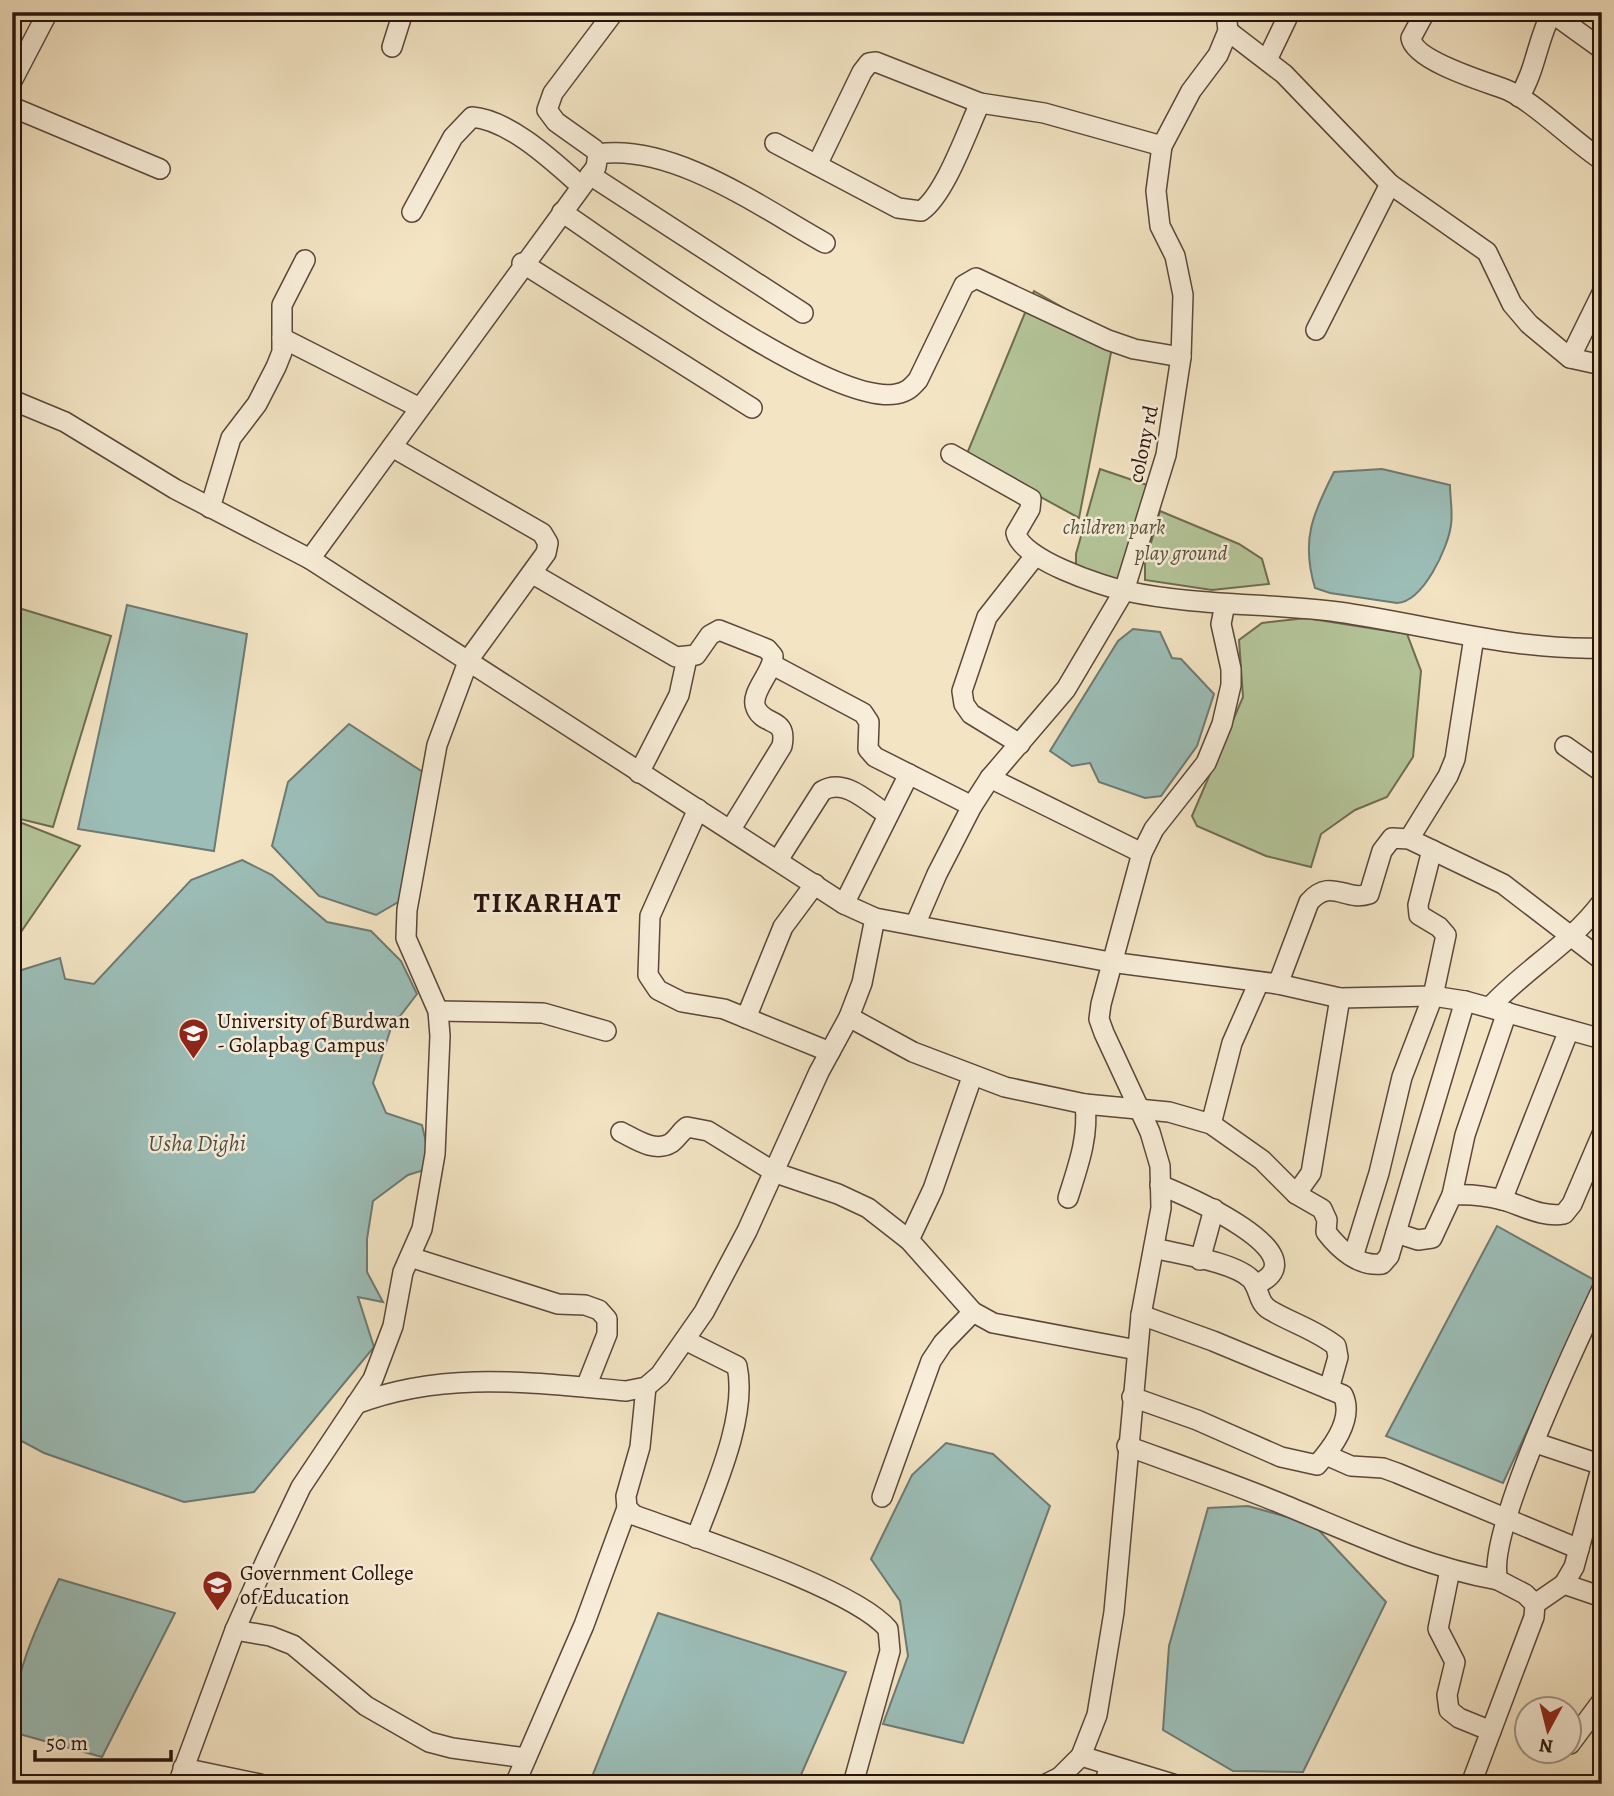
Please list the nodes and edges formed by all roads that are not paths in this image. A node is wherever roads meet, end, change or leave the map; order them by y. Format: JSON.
{"nodes":[{"id":1,"x":48,"y":12,"type":"edge"},
{"id":2,"x":403,"y":12,"type":"edge"},
{"id":3,"x":614,"y":12,"type":"edge"},
{"id":4,"x":1290,"y":12,"type":"edge"},
{"id":5,"x":1425,"y":12,"type":"edge"},
{"id":6,"x":1552,"y":13,"type":"edge"},
{"id":7,"x":1227,"y":22,"type":"edge"},
{"id":8,"x":393,"y":47,"type":"dead end"},
{"id":9,"x":1602,"y":49,"type":"edge"},
{"id":10,"x":1267,"y":60,"type":"junction"},
{"id":11,"x":12,"y":81,"type":"edge"},
{"id":12,"x":1519,"y":97,"type":"junction"},
{"id":13,"x":980,"y":103,"type":"junction"},
{"id":14,"x":12,"y":107,"type":"edge"},
{"id":15,"x":775,"y":143,"type":"dead end"},
{"id":16,"x":1162,"y":146,"type":"junction"},
{"id":17,"x":598,"y":154,"type":"junction"},
{"id":18,"x":1602,"y":160,"type":"edge"},
{"id":19,"x":817,"y":165,"type":"junction"},
{"id":20,"x":160,"y":169,"type":"dead end"},
{"id":21,"x":585,"y":181,"type":"junction"},
{"id":22,"x":1390,"y":184,"type":"junction"},
{"id":23,"x":412,"y":212,"type":"dead end"},
{"id":24,"x":562,"y":212,"type":"junction"},
{"id":25,"x":825,"y":243,"type":"dead end"},
{"id":26,"x":305,"y":260,"type":"dead end"},
{"id":27,"x":523,"y":263,"type":"junction"},
{"id":28,"x":1602,"y":293,"type":"edge"},
{"id":29,"x":803,"y":313,"type":"dead end"},
{"id":30,"x":1316,"y":330,"type":"dead end"},
{"id":31,"x":282,"y":338,"type":"junction"},
{"id":32,"x":1181,"y":357,"type":"junction"},
{"id":33,"x":1570,"y":358,"type":"junction"},
{"id":34,"x":1602,"y":365,"type":"edge"},
{"id":35,"x":12,"y":400,"type":"edge"},
{"id":36,"x":418,"y":407,"type":"junction"},
{"id":37,"x":752,"y":408,"type":"dead end"},
{"id":38,"x":392,"y":447,"type":"junction"},
{"id":39,"x":951,"y":454,"type":"dead end"},
{"id":40,"x":210,"y":508,"type":"junction"},
{"id":41,"x":1035,"y":556,"type":"junction"},
{"id":42,"x":310,"y":559,"type":"junction"},
{"id":43,"x":534,"y":574,"type":"junction"},
{"id":44,"x":1124,"y":591,"type":"junction"},
{"id":45,"x":1225,"y":604,"type":"junction"},
{"id":46,"x":1474,"y":637,"type":"junction"},
{"id":47,"x":1602,"y":649,"type":"edge"},
{"id":48,"x":687,"y":658,"type":"junction"},
{"id":49,"x":469,"y":659,"type":"junction"},
{"id":50,"x":773,"y":665,"type":"junction"},
{"id":51,"x":1020,"y":744,"type":"junction"},
{"id":52,"x":1565,"y":746,"type":"dead end"},
{"id":53,"x":1602,"y":772,"type":"edge"},
{"id":54,"x":639,"y":773,"type":"junction"},
{"id":55,"x":909,"y":774,"type":"junction"},
{"id":56,"x":990,"y":778,"type":"junction"},
{"id":57,"x":972,"y":806,"type":"junction"},
{"id":58,"x":698,"y":809,"type":"junction"},
{"id":59,"x":888,"y":815,"type":"junction"},
{"id":60,"x":731,"y":829,"type":"junction"},
{"id":61,"x":1409,"y":839,"type":"junction"},
{"id":62,"x":1432,"y":850,"type":"junction"},
{"id":63,"x":1142,"y":853,"type":"junction"},
{"id":64,"x":778,"y":860,"type":"junction"},
{"id":65,"x":815,"y":884,"type":"junction"},
{"id":66,"x":1602,"y":902,"type":"edge"},
{"id":67,"x":844,"y":904,"type":"junction"},
{"id":68,"x":875,"y":918,"type":"junction"},
{"id":69,"x":915,"y":925,"type":"junction"},
{"id":70,"x":1570,"y":938,"type":"junction"},
{"id":71,"x":1602,"y":960,"type":"edge"},
{"id":72,"x":1110,"y":962,"type":"junction"},
{"id":73,"x":1268,"y":983,"type":"junction"},
{"id":74,"x":1433,"y":996,"type":"junction"},
{"id":75,"x":1340,"y":998,"type":"junction"},
{"id":76,"x":1465,"y":1001,"type":"junction"},
{"id":77,"x":1498,"y":1009,"type":"junction"},
{"id":78,"x":438,"y":1011,"type":"junction"},
{"id":79,"x":849,"y":1017,"type":"junction"},
{"id":80,"x":746,"y":1018,"type":"junction"},
{"id":81,"x":1569,"y":1030,"type":"junction"},
{"id":82,"x":606,"y":1031,"type":"dead end"},
{"id":83,"x":1602,"y":1039,"type":"edge"},
{"id":84,"x":831,"y":1052,"type":"junction"},
{"id":85,"x":972,"y":1077,"type":"junction"},
{"id":86,"x":1085,"y":1104,"type":"junction"},
{"id":87,"x":1138,"y":1108,"type":"junction"},
{"id":88,"x":1211,"y":1124,"type":"junction"},
{"id":89,"x":621,"y":1132,"type":"dead end"},
{"id":90,"x":1602,"y":1134,"type":"edge"},
{"id":91,"x":776,"y":1173,"type":"junction"},
{"id":92,"x":1594,"y":1174,"type":"edge"},
{"id":93,"x":1160,"y":1185,"type":"junction"},
{"id":94,"x":1296,"y":1194,"type":"junction"},
{"id":95,"x":1452,"y":1195,"type":"junction"},
{"id":96,"x":1068,"y":1198,"type":"dead end"},
{"id":97,"x":1502,"y":1200,"type":"junction"},
{"id":98,"x":1214,"y":1209,"type":"junction"},
{"id":99,"x":1396,"y":1233,"type":"junction"},
{"id":100,"x":909,"y":1240,"type":"junction"},
{"id":101,"x":1154,"y":1248,"type":"junction"},
{"id":102,"x":410,"y":1257,"type":"junction"},
{"id":103,"x":1353,"y":1257,"type":"junction"},
{"id":104,"x":1200,"y":1260,"type":"junction"},
{"id":105,"x":1255,"y":1285,"type":"junction"},
{"id":106,"x":1602,"y":1289,"type":"edge"},
{"id":107,"x":973,"y":1312,"type":"junction"},
{"id":108,"x":1141,"y":1315,"type":"junction"},
{"id":109,"x":685,"y":1340,"type":"junction"},
{"id":110,"x":1137,"y":1350,"type":"junction"},
{"id":111,"x":586,"y":1387,"type":"junction"},
{"id":112,"x":646,"y":1387,"type":"junction"},
{"id":113,"x":1329,"y":1389,"type":"junction"},
{"id":114,"x":1132,"y":1397,"type":"junction"},
{"id":115,"x":355,"y":1404,"type":"junction"},
{"id":116,"x":1536,"y":1443,"type":"junction"},
{"id":117,"x":1127,"y":1446,"type":"junction"},
{"id":118,"x":1326,"y":1455,"type":"junction"},
{"id":119,"x":1602,"y":1465,"type":"edge"},
{"id":120,"x":882,"y":1497,"type":"dead end"},
{"id":121,"x":627,"y":1508,"type":"junction"},
{"id":122,"x":1505,"y":1518,"type":"junction"},
{"id":123,"x":696,"y":1538,"type":"junction"},
{"id":124,"x":1580,"y":1549,"type":"junction"},
{"id":125,"x":1450,"y":1570,"type":"junction"},
{"id":126,"x":1498,"y":1580,"type":"junction"},
{"id":127,"x":1564,"y":1584,"type":"junction"},
{"id":128,"x":1602,"y":1597,"type":"edge"},
{"id":129,"x":1535,"y":1604,"type":"junction"},
{"id":130,"x":235,"y":1630,"type":"junction"},
{"id":131,"x":1602,"y":1700,"type":"edge"},
{"id":132,"x":1582,"y":1728,"type":"edge"},
{"id":133,"x":1491,"y":1731,"type":"junction"},
{"id":134,"x":1081,"y":1756,"type":"junction"},
{"id":135,"x":526,"y":1758,"type":"junction"},
{"id":136,"x":1107,"y":1775,"type":"edge"},
{"id":137,"x":181,"y":1776,"type":"edge"},
{"id":138,"x":260,"y":1784,"type":"edge"},
{"id":139,"x":515,"y":1784,"type":"edge"},
{"id":140,"x":853,"y":1784,"type":"edge"},
{"id":141,"x":1046,"y":1784,"type":"edge"},
{"id":142,"x":1173,"y":1784,"type":"edge"},
{"id":143,"x":1471,"y":1784,"type":"edge"}],
"edges":[{"from":1,"to":11,"type":"street"},
{"from":2,"to":8,"type":"street"},
{"from":3,"to":17,"type":"street"},
{"from":4,"to":10,"type":"street"},
{"from":5,"to":12,"type":"street"},
{"from":6,"to":9,"type":"street"},
{"from":6,"to":12,"type":"street"},
{"from":7,"to":10,"type":"street"},
{"from":7,"to":16,"type":"street","name":"colony rd"},
{"from":10,"to":22,"type":"street"},
{"from":12,"to":18,"type":"street"},
{"from":13,"to":16,"type":"street"},
{"from":13,"to":19,"type":"street"},
{"from":13,"to":19,"type":"street"},
{"from":14,"to":20,"type":"street"},
{"from":15,"to":19,"type":"street"},
{"from":16,"to":32,"type":"street","name":"colony rd"},
{"from":17,"to":21,"type":"street"},
{"from":17,"to":25,"type":"street"},
{"from":21,"to":23,"type":"street"},
{"from":21,"to":24,"type":"street"},
{"from":21,"to":29,"type":"street"},
{"from":22,"to":30,"type":"street"},
{"from":22,"to":33,"type":"street"},
{"from":24,"to":27,"type":"street"},
{"from":24,"to":32,"type":"street"},
{"from":26,"to":31,"type":"street"},
{"from":27,"to":36,"type":"street"},
{"from":27,"to":37,"type":"street"},
{"from":28,"to":33,"type":"street"},
{"from":31,"to":36,"type":"street"},
{"from":31,"to":40,"type":"street"},
{"from":32,"to":44,"type":"street","name":"colony rd"},
{"from":33,"to":34,"type":"street"},
{"from":35,"to":40,"type":"street"},
{"from":36,"to":38,"type":"street"},
{"from":38,"to":42,"type":"street"},
{"from":38,"to":43,"type":"street"},
{"from":39,"to":41,"type":"street"},
{"from":40,"to":42,"type":"street"},
{"from":41,"to":44,"type":"street"},
{"from":41,"to":51,"type":"street"},
{"from":42,"to":49,"type":"street"},
{"from":43,"to":48,"type":"street"},
{"from":43,"to":49,"type":"street"},
{"from":44,"to":45,"type":"street"},
{"from":44,"to":51,"type":"street","name":"colony rd"},
{"from":45,"to":46,"type":"street"},
{"from":45,"to":63,"type":"street"},
{"from":46,"to":47,"type":"street"},
{"from":46,"to":61,"type":"street"},
{"from":48,"to":50,"type":"street"},
{"from":48,"to":54,"type":"street"},
{"from":49,"to":54,"type":"street"},
{"from":49,"to":78,"type":"street"},
{"from":50,"to":55,"type":"street"},
{"from":50,"to":60,"type":"street"},
{"from":51,"to":56,"type":"street","name":"colony rd"},
{"from":52,"to":53,"type":"street"},
{"from":54,"to":58,"type":"street"},
{"from":55,"to":57,"type":"street"},
{"from":55,"to":59,"type":"street"},
{"from":56,"to":57,"type":"street","name":"colony rd"},
{"from":56,"to":63,"type":"street"},
{"from":57,"to":69,"type":"street","name":"colony rd"},
{"from":58,"to":60,"type":"street"},
{"from":58,"to":80,"type":"street"},
{"from":59,"to":64,"type":"street"},
{"from":59,"to":67,"type":"street"},
{"from":60,"to":64,"type":"street"},
{"from":61,"to":62,"type":"street"},
{"from":61,"to":73,"type":"street"},
{"from":62,"to":70,"type":"street"},
{"from":62,"to":74,"type":"street"},
{"from":63,"to":72,"type":"street"},
{"from":64,"to":65,"type":"street"},
{"from":65,"to":67,"type":"street"},
{"from":65,"to":80,"type":"street"},
{"from":66,"to":70,"type":"street"},
{"from":67,"to":68,"type":"street"},
{"from":68,"to":69,"type":"street"},
{"from":68,"to":79,"type":"street"},
{"from":69,"to":72,"type":"street"},
{"from":70,"to":71,"type":"street"},
{"from":70,"to":77,"type":"street"},
{"from":72,"to":73,"type":"street"},
{"from":72,"to":87,"type":"street"},
{"from":73,"to":75,"type":"street"},
{"from":73,"to":88,"type":"street"},
{"from":74,"to":75,"type":"street"},
{"from":74,"to":76,"type":"street"},
{"from":74,"to":103,"type":"street"},
{"from":75,"to":94,"type":"street"},
{"from":76,"to":77,"type":"street"},
{"from":76,"to":99,"type":"street"},
{"from":77,"to":81,"type":"street"},
{"from":77,"to":95,"type":"street"},
{"from":78,"to":82,"type":"street"},
{"from":78,"to":102,"type":"street"},
{"from":79,"to":84,"type":"street"},
{"from":79,"to":85,"type":"street"},
{"from":80,"to":84,"type":"street"},
{"from":81,"to":83,"type":"street"},
{"from":81,"to":97,"type":"street"},
{"from":84,"to":91,"type":"street"},
{"from":85,"to":86,"type":"street"},
{"from":85,"to":100,"type":"street"},
{"from":86,"to":87,"type":"street"},
{"from":86,"to":96,"type":"street"},
{"from":87,"to":88,"type":"street"},
{"from":87,"to":93,"type":"street"},
{"from":88,"to":94,"type":"street"},
{"from":89,"to":91,"type":"street"},
{"from":90,"to":92,"type":"street"},
{"from":91,"to":100,"type":"street"},
{"from":91,"to":109,"type":"street"},
{"from":92,"to":97,"type":"street"},
{"from":93,"to":98,"type":"street"},
{"from":93,"to":101,"type":"street"},
{"from":94,"to":103,"type":"street"},
{"from":95,"to":97,"type":"street"},
{"from":95,"to":99,"type":"street"},
{"from":98,"to":104,"type":"street"},
{"from":98,"to":105,"type":"street"},
{"from":99,"to":103,"type":"street"},
{"from":100,"to":107,"type":"street"},
{"from":101,"to":104,"type":"street"},
{"from":101,"to":108,"type":"street"},
{"from":102,"to":111,"type":"street"},
{"from":102,"to":115,"type":"street"},
{"from":104,"to":105,"type":"street"},
{"from":105,"to":113,"type":"street"},
{"from":106,"to":116,"type":"street"},
{"from":107,"to":110,"type":"street"},
{"from":107,"to":120,"type":"street"},
{"from":108,"to":110,"type":"street"},
{"from":108,"to":113,"type":"street"},
{"from":109,"to":112,"type":"street"},
{"from":109,"to":123,"type":"street"},
{"from":110,"to":114,"type":"street"},
{"from":111,"to":112,"type":"street"},
{"from":111,"to":115,"type":"street"},
{"from":112,"to":121,"type":"street"},
{"from":113,"to":118,"type":"street"},
{"from":114,"to":117,"type":"street"},
{"from":114,"to":118,"type":"street"},
{"from":115,"to":130,"type":"street"},
{"from":116,"to":119,"type":"street"},
{"from":116,"to":122,"type":"street"},
{"from":117,"to":125,"type":"street"},
{"from":117,"to":134,"type":"street"},
{"from":118,"to":122,"type":"street"},
{"from":119,"to":124,"type":"street"},
{"from":121,"to":123,"type":"street"},
{"from":121,"to":135,"type":"street"},
{"from":122,"to":124,"type":"street"},
{"from":122,"to":126,"type":"street"},
{"from":123,"to":140,"type":"street"},
{"from":124,"to":127,"type":"street"},
{"from":125,"to":126,"type":"street"},
{"from":125,"to":133,"type":"street"},
{"from":126,"to":129,"type":"street"},
{"from":127,"to":128,"type":"street"},
{"from":127,"to":129,"type":"street"},
{"from":129,"to":133,"type":"street"},
{"from":130,"to":135,"type":"street"},
{"from":130,"to":137,"type":"street"},
{"from":131,"to":132,"type":"street"},
{"from":133,"to":143,"type":"street"},
{"from":134,"to":136,"type":"street"},
{"from":134,"to":141,"type":"street"},
{"from":135,"to":139,"type":"street"},
{"from":136,"to":142,"type":"street"},
{"from":137,"to":138,"type":"street"}]}
